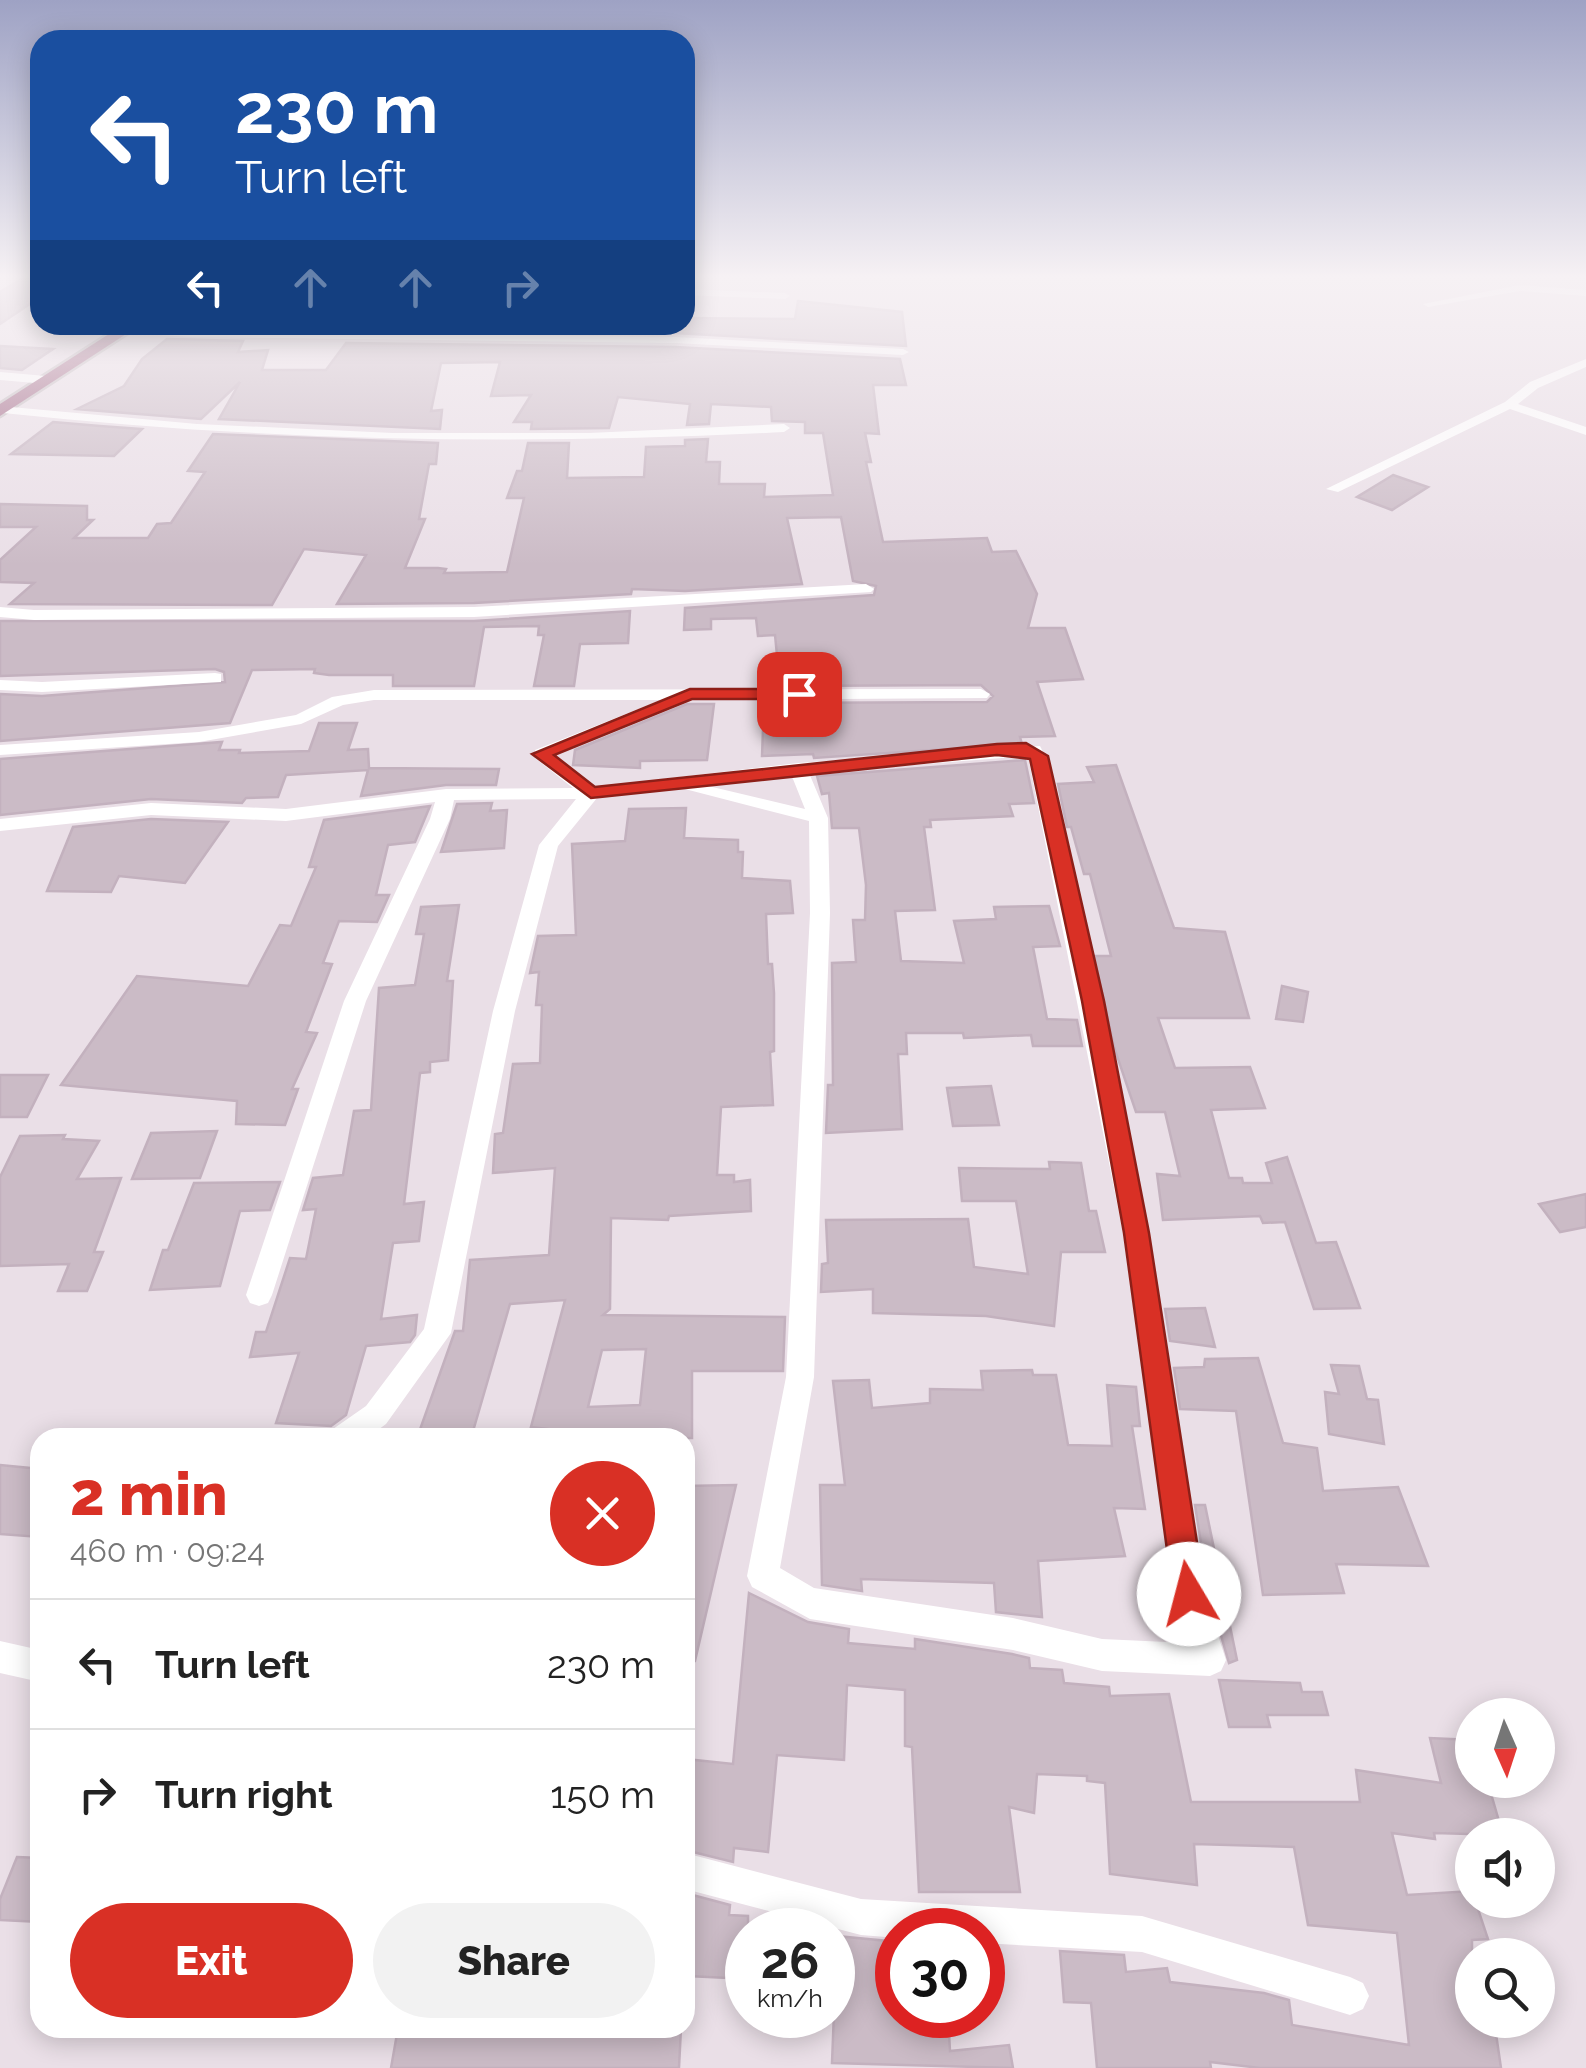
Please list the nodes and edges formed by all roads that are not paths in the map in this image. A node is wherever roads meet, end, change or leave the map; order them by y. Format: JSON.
{"nodes":[{"id":1,"x":59,"y":372,"type":"edge"},
{"id":2,"x":1571,"y":372,"type":"edge"},
{"id":3,"x":0,"y":376,"type":"edge"},
{"id":4,"x":46,"y":380,"type":"junction"},
{"id":5,"x":1509,"y":405,"type":"junction"},
{"id":6,"x":2,"y":410,"type":"edge"},
{"id":7,"x":784,"y":428,"type":"dead end"},
{"id":8,"x":1586,"y":430,"type":"edge"},
{"id":9,"x":1333,"y":489,"type":"dead end"},
{"id":10,"x":866,"y":589,"type":"dead end"},
{"id":11,"x":0,"y":612,"type":"edge"},
{"id":12,"x":215,"y":678,"type":"dead end"},
{"id":13,"x":0,"y":685,"type":"edge"},
{"id":14,"x":690,"y":694,"type":"junction"},
{"id":15,"x":981,"y":694,"type":"dead end"},
{"id":16,"x":0,"y":750,"type":"edge"},
{"id":17,"x":798,"y":768,"type":"junction"},
{"id":18,"x":675,"y":784,"type":"junction"},
{"id":19,"x":591,"y":793,"type":"junction"},
{"id":20,"x":446,"y":795,"type":"junction"},
{"id":21,"x":818,"y":818,"type":"junction"},
{"id":22,"x":0,"y":824,"type":"edge"},
{"id":23,"x":260,"y":1295,"type":"dead end"},
{"id":24,"x":357,"y":1428,"type":"edge"},
{"id":25,"x":0,"y":1657,"type":"edge"},
{"id":26,"x":30,"y":1664,"type":"edge"},
{"id":27,"x":695,"y":1874,"type":"edge"},
{"id":28,"x":1350,"y":1996,"type":"dead end"}],
"edges":[{"from":1,"to":4,"type":"main road"},
{"from":2,"to":5,"type":"street"},
{"from":3,"to":4,"type":"street"},
{"from":4,"to":6,"type":"main road"},
{"from":5,"to":8,"type":"street"},
{"from":5,"to":9,"type":"street"},
{"from":6,"to":7,"type":"street"},
{"from":10,"to":11,"type":"street"},
{"from":12,"to":13,"type":"street"},
{"from":14,"to":15,"type":"street"},
{"from":14,"to":16,"type":"street"},
{"from":14,"to":19,"type":"street"},
{"from":17,"to":18,"type":"street"},
{"from":17,"to":21,"type":"street"},
{"from":17,"to":21,"type":"street"},
{"from":18,"to":19,"type":"street"},
{"from":18,"to":21,"type":"street"},
{"from":19,"to":20,"type":"street"},
{"from":19,"to":24,"type":"street"},
{"from":20,"to":22,"type":"street"},
{"from":20,"to":23,"type":"street"},
{"from":25,"to":26,"type":"street"},
{"from":27,"to":28,"type":"street"}]}
